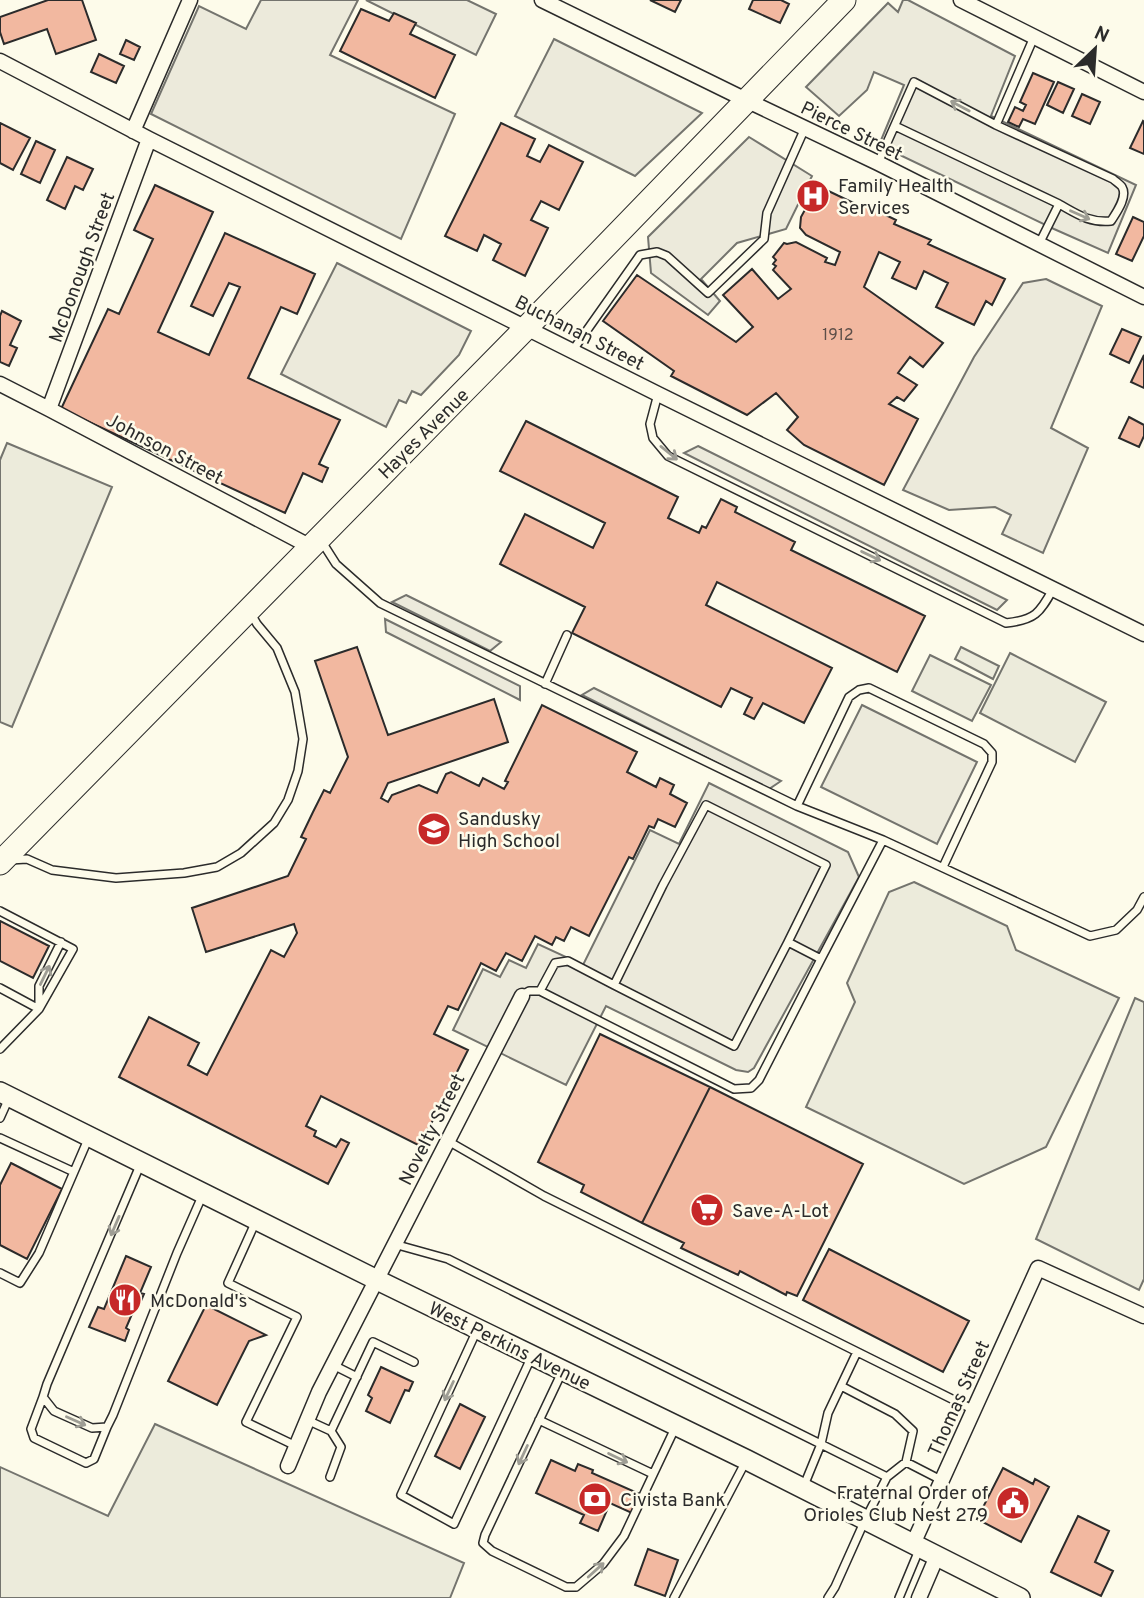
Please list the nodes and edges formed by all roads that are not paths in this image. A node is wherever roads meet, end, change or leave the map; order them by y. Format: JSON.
{"nodes":[{"id":1,"x":190,"y":0,"type":"edge"},
{"id":2,"x":542,"y":0,"type":"edge"},
{"id":3,"x":844,"y":0,"type":"edge"},
{"id":4,"x":961,"y":0,"type":"edge"},
{"id":5,"x":1034,"y":37,"type":"junction"},
{"id":6,"x":0,"y":61,"type":"edge"},
{"id":7,"x":1144,"y":92,"type":"edge"},
{"id":8,"x":746,"y":100,"type":"junction"},
{"id":9,"x":996,"y":125,"type":"junction"},
{"id":10,"x":895,"y":126,"type":"junction"},
{"id":11,"x":805,"y":128,"type":"junction"},
{"id":12,"x":133,"y":131,"type":"junction"},
{"id":13,"x":149,"y":139,"type":"junction"},
{"id":14,"x":878,"y":163,"type":"junction"},
{"id":15,"x":1059,"y":204,"type":"junction"},
{"id":16,"x":1039,"y":244,"type":"junction"},
{"id":17,"x":1144,"y":297,"type":"edge"},
{"id":18,"x":527,"y":327,"type":"junction"},
{"id":19,"x":573,"y":350,"type":"junction"},
{"id":20,"x":0,"y":384,"type":"edge"},
{"id":21,"x":658,"y":394,"type":"junction"},
{"id":22,"x":49,"y":408,"type":"junction"},
{"id":23,"x":315,"y":543,"type":"junction"},
{"id":24,"x":1053,"y":589,"type":"junction"},
{"id":25,"x":249,"y":610,"type":"junction"},
{"id":26,"x":1144,"y":634,"type":"edge"},
{"id":27,"x":567,"y":635,"type":"dead end"},
{"id":28,"x":545,"y":684,"type":"junction"},
{"id":29,"x":797,"y":806,"type":"junction"},
{"id":30,"x":883,"y":840,"type":"junction"},
{"id":31,"x":1,"y":861,"type":"edge"},
{"id":32,"x":943,"y":867,"type":"junction"},
{"id":33,"x":1144,"y":897,"type":"edge"},
{"id":34,"x":0,"y":911,"type":"edge"},
{"id":35,"x":61,"y":942,"type":"junction"},
{"id":36,"x":788,"y":942,"type":"junction"},
{"id":37,"x":821,"y":958,"type":"junction"},
{"id":38,"x":614,"y":985,"type":"junction"},
{"id":39,"x":0,"y":988,"type":"edge"},
{"id":40,"x":540,"y":991,"type":"junction"},
{"id":41,"x":522,"y":996,"type":"joint"},
{"id":42,"x":39,"y":1009,"type":"junction"},
{"id":43,"x":1,"y":1046,"type":"edge"},
{"id":44,"x":5,"y":1095,"type":"edge"},
{"id":45,"x":0,"y":1118,"type":"edge"},
{"id":46,"x":89,"y":1136,"type":"junction"},
{"id":47,"x":0,"y":1138,"type":"edge"},
{"id":48,"x":447,"y":1140,"type":"junction"},
{"id":49,"x":142,"y":1163,"type":"junction"},
{"id":50,"x":74,"y":1172,"type":"junction"},
{"id":51,"x":203,"y":1194,"type":"junction"},
{"id":52,"x":256,"y":1220,"type":"junction"},
{"id":53,"x":394,"y":1244,"type":"junction"},
{"id":54,"x":0,"y":1273,"type":"edge"},
{"id":55,"x":375,"y":1279,"type":"junction"},
{"id":56,"x":1144,"y":1316,"type":"edge"},
{"id":57,"x":478,"y":1329,"type":"junction"},
{"id":58,"x":857,"y":1352,"type":"junction"},
{"id":59,"x":532,"y":1356,"type":"junction"},
{"id":60,"x":414,"y":1362,"type":"dead end"},
{"id":61,"x":332,"y":1364,"type":"junction"},
{"id":62,"x":563,"y":1371,"type":"junction"},
{"id":63,"x":357,"y":1377,"type":"junction"},
{"id":64,"x":841,"y":1386,"type":"junction"},
{"id":65,"x":43,"y":1397,"type":"junction"},
{"id":66,"x":974,"y":1410,"type":"junction"},
{"id":67,"x":307,"y":1420,"type":"junction"},
{"id":68,"x":540,"y":1420,"type":"junction"},
{"id":69,"x":676,"y":1426,"type":"junction"},
{"id":70,"x":107,"y":1427,"type":"junction"},
{"id":71,"x":331,"y":1431,"type":"junction"},
{"id":72,"x":821,"y":1444,"type":"junction"},
{"id":73,"x":296,"y":1446,"type":"junction"},
{"id":74,"x":747,"y":1460,"type":"junction"},
{"id":75,"x":906,"y":1462,"type":"junction"},
{"id":76,"x":288,"y":1466,"type":"dead end"},
{"id":77,"x":653,"y":1474,"type":"junction"},
{"id":78,"x":330,"y":1477,"type":"dead end"},
{"id":79,"x":887,"y":1477,"type":"junction"},
{"id":80,"x":942,"y":1480,"type":"junction"},
{"id":81,"x":802,"y":1488,"type":"junction"},
{"id":82,"x":865,"y":1520,"type":"junction"},
{"id":83,"x":923,"y":1549,"type":"junction"},
{"id":84,"x":674,"y":1598,"type":"edge"},
{"id":85,"x":828,"y":1598,"type":"edge"},
{"id":86,"x":899,"y":1598,"type":"edge"},
{"id":87,"x":919,"y":1598,"type":"edge"},
{"id":88,"x":1020,"y":1598,"type":"edge"}],
"edges":[{"from":1,"to":12,"type":"street"},
{"from":2,"to":8,"type":"street","name":"Pierce Street"},
{"from":3,"to":8,"type":"main road","name":"Hayes Avenue"},
{"from":4,"to":5,"type":"street"},
{"from":5,"to":7,"type":"street"},
{"from":5,"to":9,"type":"lane"},
{"from":6,"to":12,"type":"street","name":"Buchanan Street"},
{"from":8,"to":11,"type":"street","name":"Pierce Street"},
{"from":8,"to":18,"type":"main road","name":"Hayes Avenue"},
{"from":9,"to":10,"type":"lane","one_way":true},
{"from":15,"to":9,"type":"lane","one_way":true},
{"from":10,"to":14,"type":"lane"},
{"from":10,"to":15,"type":"lane"},
{"from":11,"to":14,"type":"street","name":"Pierce Street"},
{"from":11,"to":19,"type":"lane"},
{"from":12,"to":13,"type":"street","name":"Buchanan Street"},
{"from":13,"to":18,"type":"street","name":"Buchanan Street"},
{"from":13,"to":22,"type":"street","name":"McDonough Street"},
{"from":14,"to":16,"type":"street","name":"Pierce Street"},
{"from":15,"to":16,"type":"lane"},
{"from":16,"to":17,"type":"street","name":"Pierce Street"},
{"from":18,"to":19,"type":"street","name":"Buchanan Street"},
{"from":18,"to":23,"type":"main road","name":"Hayes Avenue"},
{"from":19,"to":21,"type":"street","name":"Buchanan Street"},
{"from":20,"to":22,"type":"street","name":"Johnson Street"},
{"from":21,"to":24,"type":"street","name":"Buchanan Street"},
{"from":21,"to":24,"type":"lane","one_way":true},
{"from":22,"to":23,"type":"street","name":"Johnson Street"},
{"from":23,"to":25,"type":"main road","name":"Hayes Avenue"},
{"from":23,"to":28,"type":"lane"},
{"from":24,"to":26,"type":"street","name":"Buchanan Street"},
{"from":25,"to":31,"type":"main road","name":"Hayes Avenue"},
{"from":25,"to":31,"type":"lane"},
{"from":27,"to":28,"type":"lane"},
{"from":28,"to":29,"type":"lane"},
{"from":29,"to":30,"type":"lane"},
{"from":29,"to":32,"type":"lane"},
{"from":30,"to":32,"type":"lane"},
{"from":30,"to":37,"type":"lane"},
{"from":32,"to":33,"type":"lane"},
{"from":34,"to":35,"type":"lane"},
{"from":42,"to":35,"type":"lane","one_way":true},
{"from":35,"to":42,"type":"lane"},
{"from":36,"to":37,"type":"lane"},
{"from":36,"to":38,"type":"lane"},
{"from":36,"to":38,"type":"lane"},
{"from":37,"to":40,"type":"lane"},
{"from":38,"to":40,"type":"lane"},
{"from":39,"to":42,"type":"lane"},
{"from":40,"to":41,"type":"lane"},
{"from":41,"to":48,"type":"street","name":"Novelty Street"},
{"from":42,"to":43,"type":"lane"},
{"from":44,"to":45,"type":"lane"},
{"from":44,"to":46,"type":"main road","name":"West Perkins Avenue"},
{"from":46,"to":49,"type":"main road","name":"West Perkins Avenue"},
{"from":46,"to":50,"type":"lane"},
{"from":47,"to":50,"type":"lane"},
{"from":48,"to":53,"type":"street","name":"Novelty Street"},
{"from":48,"to":58,"type":"lane"},
{"from":49,"to":51,"type":"main road","name":"West Perkins Avenue"},
{"from":49,"to":65,"type":"lane","one_way":true},
{"from":50,"to":54,"type":"lane"},
{"from":51,"to":52,"type":"main road","name":"West Perkins Avenue"},
{"from":51,"to":70,"type":"lane"},
{"from":52,"to":55,"type":"main road","name":"West Perkins Avenue"},
{"from":52,"to":73,"type":"lane"},
{"from":53,"to":55,"type":"street","name":"Novelty Street"},
{"from":53,"to":72,"type":"lane"},
{"from":55,"to":57,"type":"main road","name":"West Perkins Avenue"},
{"from":55,"to":61,"type":"street","name":"Novelty Street"},
{"from":56,"to":66,"type":"street","name":"Thomas Street"},
{"from":57,"to":59,"type":"main road","name":"West Perkins Avenue"},
{"from":57,"to":59,"type":"lane","one_way":true},
{"from":58,"to":64,"type":"lane"},
{"from":58,"to":66,"type":"lane"},
{"from":59,"to":62,"type":"main road","name":"West Perkins Avenue"},
{"from":60,"to":63,"type":"lane"},
{"from":61,"to":63,"type":"lane"},
{"from":61,"to":67,"type":"street","name":"Novelty Street"},
{"from":62,"to":68,"type":"lane"},
{"from":62,"to":69,"type":"main road","name":"West Perkins Avenue"},
{"from":63,"to":71,"type":"lane"},
{"from":64,"to":72,"type":"lane"},
{"from":64,"to":75,"type":"lane"},
{"from":65,"to":70,"type":"lane","one_way":true},
{"from":65,"to":70,"type":"lane"},
{"from":66,"to":80,"type":"street","name":"Thomas Street"},
{"from":67,"to":71,"type":"lane"},
{"from":67,"to":73,"type":"street","name":"Novelty Street"},
{"from":68,"to":77,"type":"lane","one_way":true},
{"from":68,"to":77,"type":"lane","one_way":true},
{"from":69,"to":74,"type":"main road","name":"West Perkins Avenue"},
{"from":69,"to":77,"type":"lane"},
{"from":71,"to":78,"type":"lane"},
{"from":72,"to":79,"type":"lane"},
{"from":72,"to":81,"type":"lane"},
{"from":73,"to":76,"type":"street","name":"Novelty Street"},
{"from":74,"to":81,"type":"main road","name":"West Perkins Avenue"},
{"from":74,"to":84,"type":"lane"},
{"from":75,"to":79,"type":"lane"},
{"from":75,"to":80,"type":"lane"},
{"from":79,"to":82,"type":"lane"},
{"from":80,"to":83,"type":"street","name":"Thomas Street"},
{"from":81,"to":82,"type":"main road","name":"West Perkins Avenue"},
{"from":82,"to":83,"type":"main road","name":"West Perkins Avenue"},
{"from":82,"to":85,"type":"lane"},
{"from":83,"to":86,"type":"lane"},
{"from":83,"to":87,"type":"street","name":"Thomas Street"},
{"from":83,"to":88,"type":"main road","name":"West Perkins Avenue"}]}
